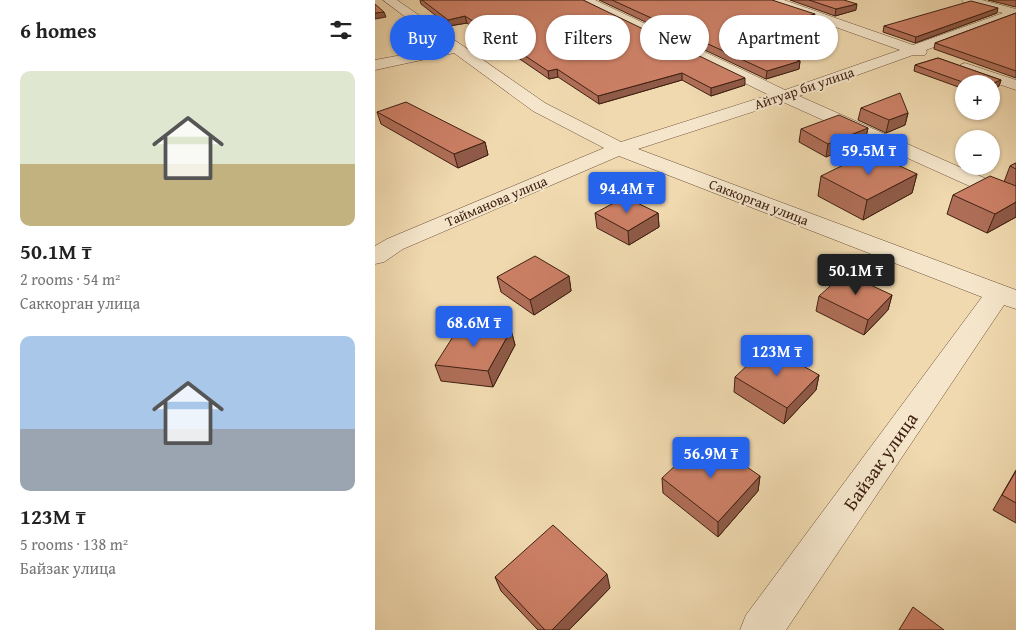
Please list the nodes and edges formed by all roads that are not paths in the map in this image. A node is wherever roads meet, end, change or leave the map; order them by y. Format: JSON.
{"nodes":[{"id":1,"x":585,"y":0,"type":"edge"},
{"id":2,"x":772,"y":0,"type":"edge"},
{"id":3,"x":968,"y":0,"type":"edge"},
{"id":4,"x":386,"y":4,"type":"edge"},
{"id":5,"x":1016,"y":13,"type":"edge"},
{"id":6,"x":403,"y":15,"type":"edge"},
{"id":7,"x":455,"y":49,"type":"edge"},
{"id":8,"x":913,"y":50,"type":"junction"},
{"id":9,"x":932,"y":56,"type":"dead end"},
{"id":10,"x":400,"y":60,"type":"edge"},
{"id":11,"x":951,"y":63,"type":"edge"},
{"id":12,"x":375,"y":65,"type":"edge"},
{"id":13,"x":1016,"y":85,"type":"edge"},
{"id":14,"x":784,"y":96,"type":"junction"},
{"id":15,"x":619,"y":149,"type":"junction"},
{"id":16,"x":1016,"y":200,"type":"edge"},
{"id":17,"x":375,"y":257,"type":"edge"},
{"id":18,"x":1007,"y":296,"type":"edge"},
{"id":19,"x":761,"y":630,"type":"edge"}],
"edges":[{"from":1,"to":14,"type":"street"},
{"from":2,"to":8,"type":"street"},
{"from":3,"to":5,"type":"street"},
{"from":4,"to":6,"type":"street","name":"Саккорган улица"},
{"from":5,"to":8,"type":"street","name":"Айтуар би улица"},
{"from":7,"to":15,"type":"street","name":"Саккорган улица"},
{"from":8,"to":9,"type":"street"},
{"from":8,"to":14,"type":"street","name":"Айтуар би улица"},
{"from":10,"to":12,"type":"street"},
{"from":11,"to":13,"type":"street"},
{"from":14,"to":15,"type":"street","name":"Айтуар би улица"},
{"from":14,"to":16,"type":"street"},
{"from":15,"to":17,"type":"street","name":"Тайманова улица"},
{"from":15,"to":18,"type":"street","name":"Саккорган улица"},
{"from":18,"to":19,"type":"street","name":"Байзак улица"}]}
